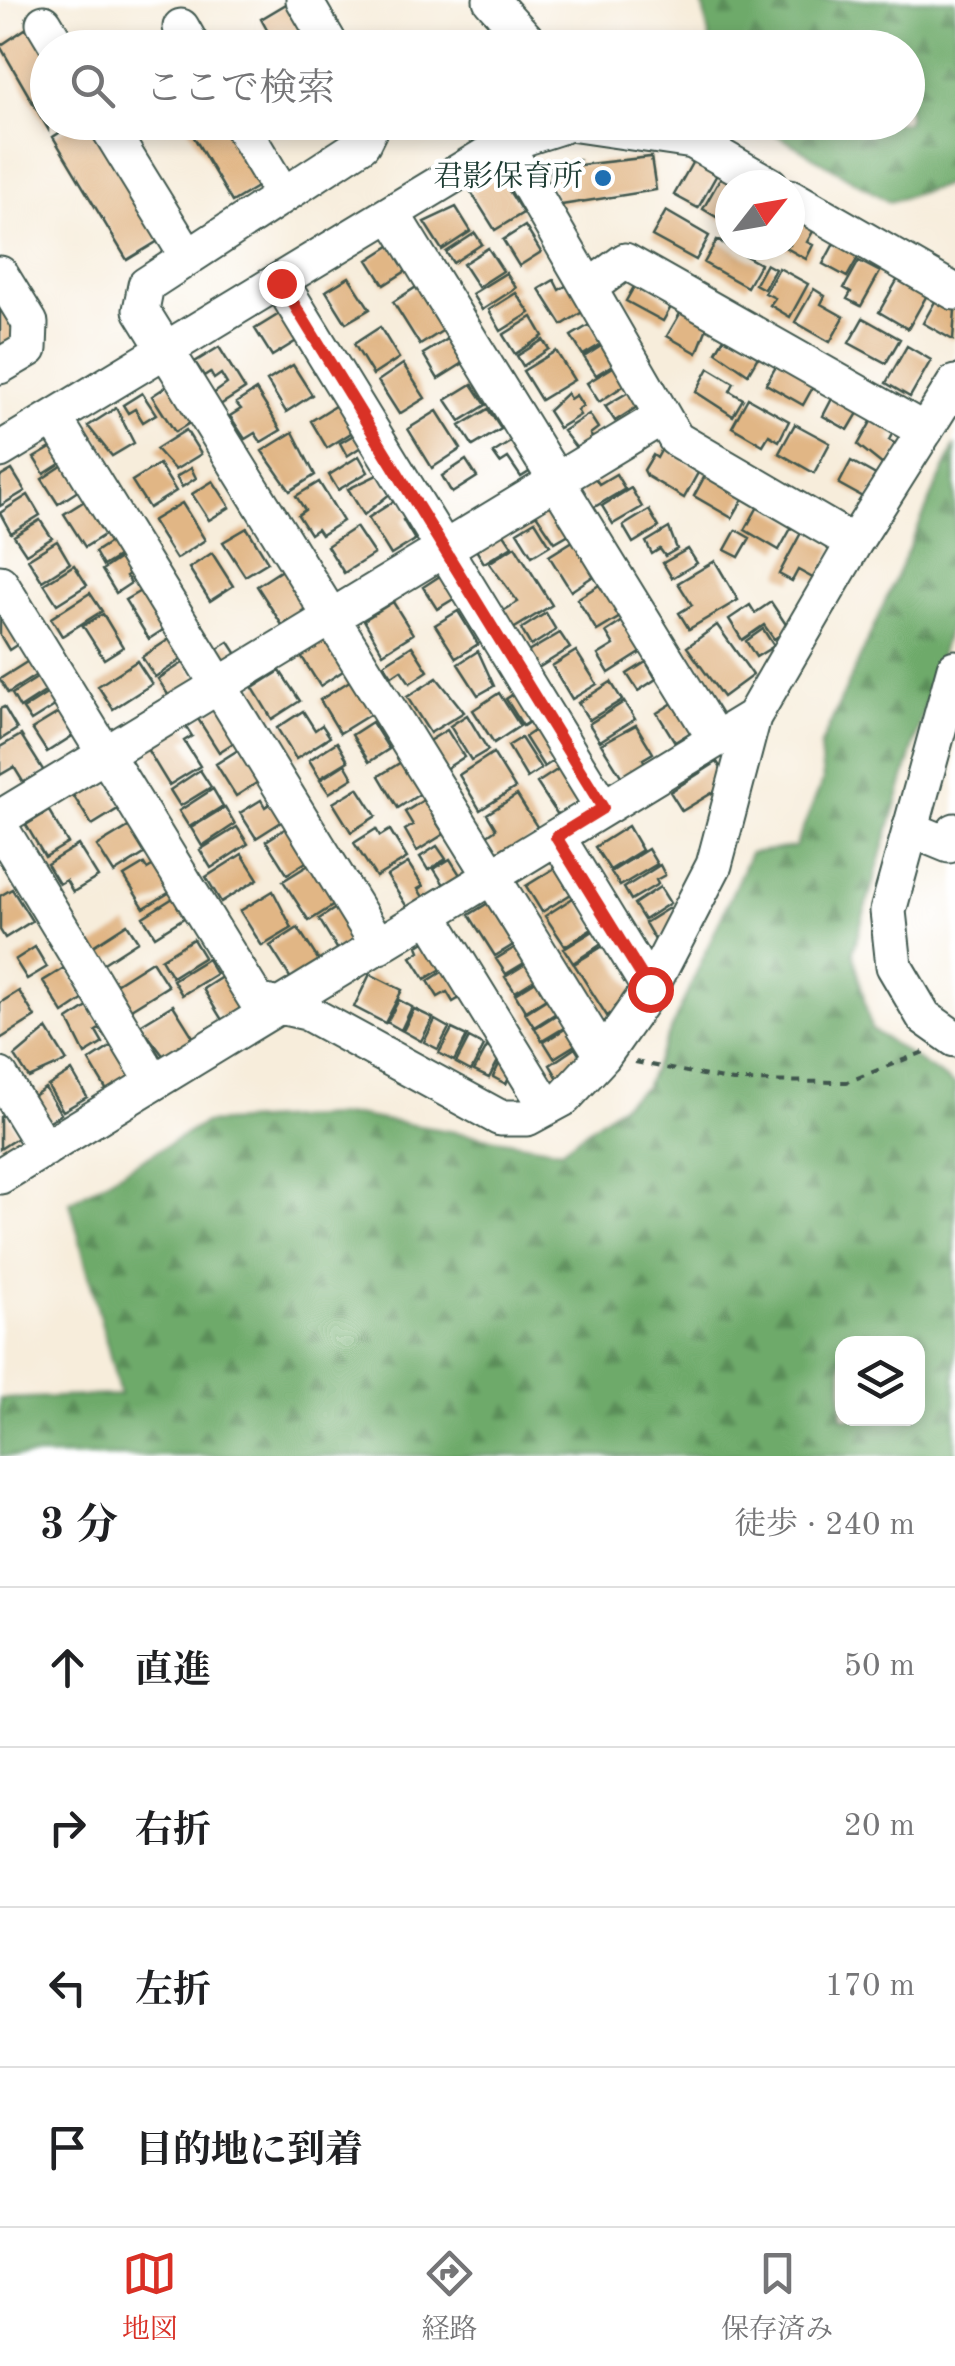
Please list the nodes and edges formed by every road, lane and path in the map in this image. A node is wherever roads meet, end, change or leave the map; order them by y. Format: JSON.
{"nodes":[{"id":1,"x":304,"y":0,"type":"edge"},
{"id":2,"x":491,"y":0,"type":"edge"},
{"id":3,"x":322,"y":30,"type":"edge"},
{"id":4,"x":518,"y":30,"type":"edge"},
{"id":5,"x":116,"y":140,"type":"edge"},
{"id":6,"x":250,"y":140,"type":"edge"},
{"id":7,"x":364,"y":140,"type":"edge"},
{"id":8,"x":517,"y":140,"type":"edge"},
{"id":9,"x":686,"y":140,"type":"edge"},
{"id":10,"x":505,"y":144,"type":"junction"},
{"id":11,"x":744,"y":170,"type":"edge"},
{"id":12,"x":283,"y":195,"type":"junction"},
{"id":13,"x":805,"y":206,"type":"edge"},
{"id":14,"x":392,"y":214,"type":"junction"},
{"id":15,"x":188,"y":257,"type":"junction"},
{"id":16,"x":0,"y":274,"type":"edge"},
{"id":17,"x":281,"y":283,"type":"junction"},
{"id":18,"x":590,"y":287,"type":"junction"},
{"id":19,"x":955,"y":292,"type":"edge"},
{"id":20,"x":168,"y":350,"type":"junction"},
{"id":21,"x":0,"y":366,"type":"edge"},
{"id":22,"x":955,"y":384,"type":"edge"},
{"id":23,"x":54,"y":418,"type":"junction"},
{"id":24,"x":660,"y":418,"type":"junction"},
{"id":25,"x":925,"y":431,"type":"junction"},
{"id":26,"x":0,"y":450,"type":"edge"},
{"id":27,"x":556,"y":481,"type":"junction"},
{"id":28,"x":854,"y":543,"type":"junction"},
{"id":29,"x":444,"y":548,"type":"junction"},
{"id":30,"x":0,"y":582,"type":"edge"},
{"id":31,"x":334,"y":618,"type":"junction"},
{"id":32,"x":955,"y":668,"type":"edge"},
{"id":33,"x":222,"y":688,"type":"junction"},
{"id":34,"x":753,"y":717,"type":"junction"},
{"id":35,"x":716,"y":740,"type":"junction"},
{"id":36,"x":106,"y":756,"type":"junction"},
{"id":37,"x":603,"y":808,"type":"junction"},
{"id":38,"x":0,"y":818,"type":"edge"},
{"id":39,"x":0,"y":827,"type":"edge"},
{"id":40,"x":910,"y":829,"type":"junction"},
{"id":41,"x":955,"y":831,"type":"edge"},
{"id":42,"x":556,"y":837,"type":"junction"},
{"id":43,"x":492,"y":876,"type":"junction"},
{"id":44,"x":429,"y":916,"type":"junction"},
{"id":45,"x":379,"y":946,"type":"junction"},
{"id":46,"x":650,"y":989,"type":"junction"},
{"id":47,"x":279,"y":1007,"type":"junction"},
{"id":48,"x":944,"y":1044,"type":"edge"},
{"id":49,"x":603,"y":1056,"type":"junction"},
{"id":50,"x":0,"y":1076,"type":"edge"},
{"id":51,"x":154,"y":1082,"type":"junction"},
{"id":52,"x":547,"y":1107,"type":"junction"},
{"id":53,"x":45,"y":1149,"type":"junction"},
{"id":54,"x":0,"y":1176,"type":"edge"}],
"edges":[{"from":1,"to":3,"type":"street"},
{"from":2,"to":4,"type":"street"},
{"from":5,"to":15,"type":"street"},
{"from":6,"to":12,"type":"street"},
{"from":7,"to":12,"type":"street"},
{"from":8,"to":10,"type":"street"},
{"from":9,"to":11,"type":"street"},
{"from":10,"to":14,"type":"street"},
{"from":10,"to":18,"type":"street"},
{"from":12,"to":15,"type":"street"},
{"from":13,"to":19,"type":"street"},
{"from":14,"to":17,"type":"street"},
{"from":14,"to":27,"type":"street"},
{"from":15,"to":20,"type":"street"},
{"from":16,"to":21,"type":"street"},
{"from":17,"to":20,"type":"street"},
{"from":17,"to":29,"type":"street"},
{"from":18,"to":24,"type":"street"},
{"from":18,"to":25,"type":"street"},
{"from":20,"to":23,"type":"street"},
{"from":20,"to":31,"type":"street"},
{"from":22,"to":25,"type":"street"},
{"from":23,"to":26,"type":"street"},
{"from":23,"to":33,"type":"street"},
{"from":24,"to":27,"type":"street"},
{"from":24,"to":28,"type":"street"},
{"from":25,"to":28,"type":"street"},
{"from":27,"to":29,"type":"street"},
{"from":27,"to":35,"type":"street"},
{"from":28,"to":34,"type":"street"},
{"from":29,"to":31,"type":"street"},
{"from":29,"to":37,"type":"street"},
{"from":30,"to":36,"type":"street"},
{"from":31,"to":33,"type":"street"},
{"from":31,"to":43,"type":"street"},
{"from":32,"to":40,"type":"street"},
{"from":33,"to":36,"type":"street"},
{"from":33,"to":45,"type":"street"},
{"from":34,"to":35,"type":"street"},
{"from":34,"to":46,"type":"street"},
{"from":35,"to":37,"type":"street"},
{"from":36,"to":38,"type":"street"},
{"from":36,"to":47,"type":"street"},
{"from":37,"to":42,"type":"street"},
{"from":39,"to":51,"type":"street"},
{"from":40,"to":41,"type":"street"},
{"from":40,"to":48,"type":"street"},
{"from":42,"to":43,"type":"street"},
{"from":42,"to":46,"type":"street"},
{"from":43,"to":44,"type":"street"},
{"from":43,"to":49,"type":"street"},
{"from":44,"to":45,"type":"street"},
{"from":44,"to":52,"type":"street"},
{"from":45,"to":47,"type":"street"},
{"from":46,"to":49,"type":"street"},
{"from":47,"to":51,"type":"street"},
{"from":47,"to":52,"type":"street"},
{"from":48,"to":49,"type":"path"},
{"from":49,"to":52,"type":"street"},
{"from":50,"to":53,"type":"street"},
{"from":51,"to":53,"type":"street"},
{"from":53,"to":54,"type":"street"}]}
